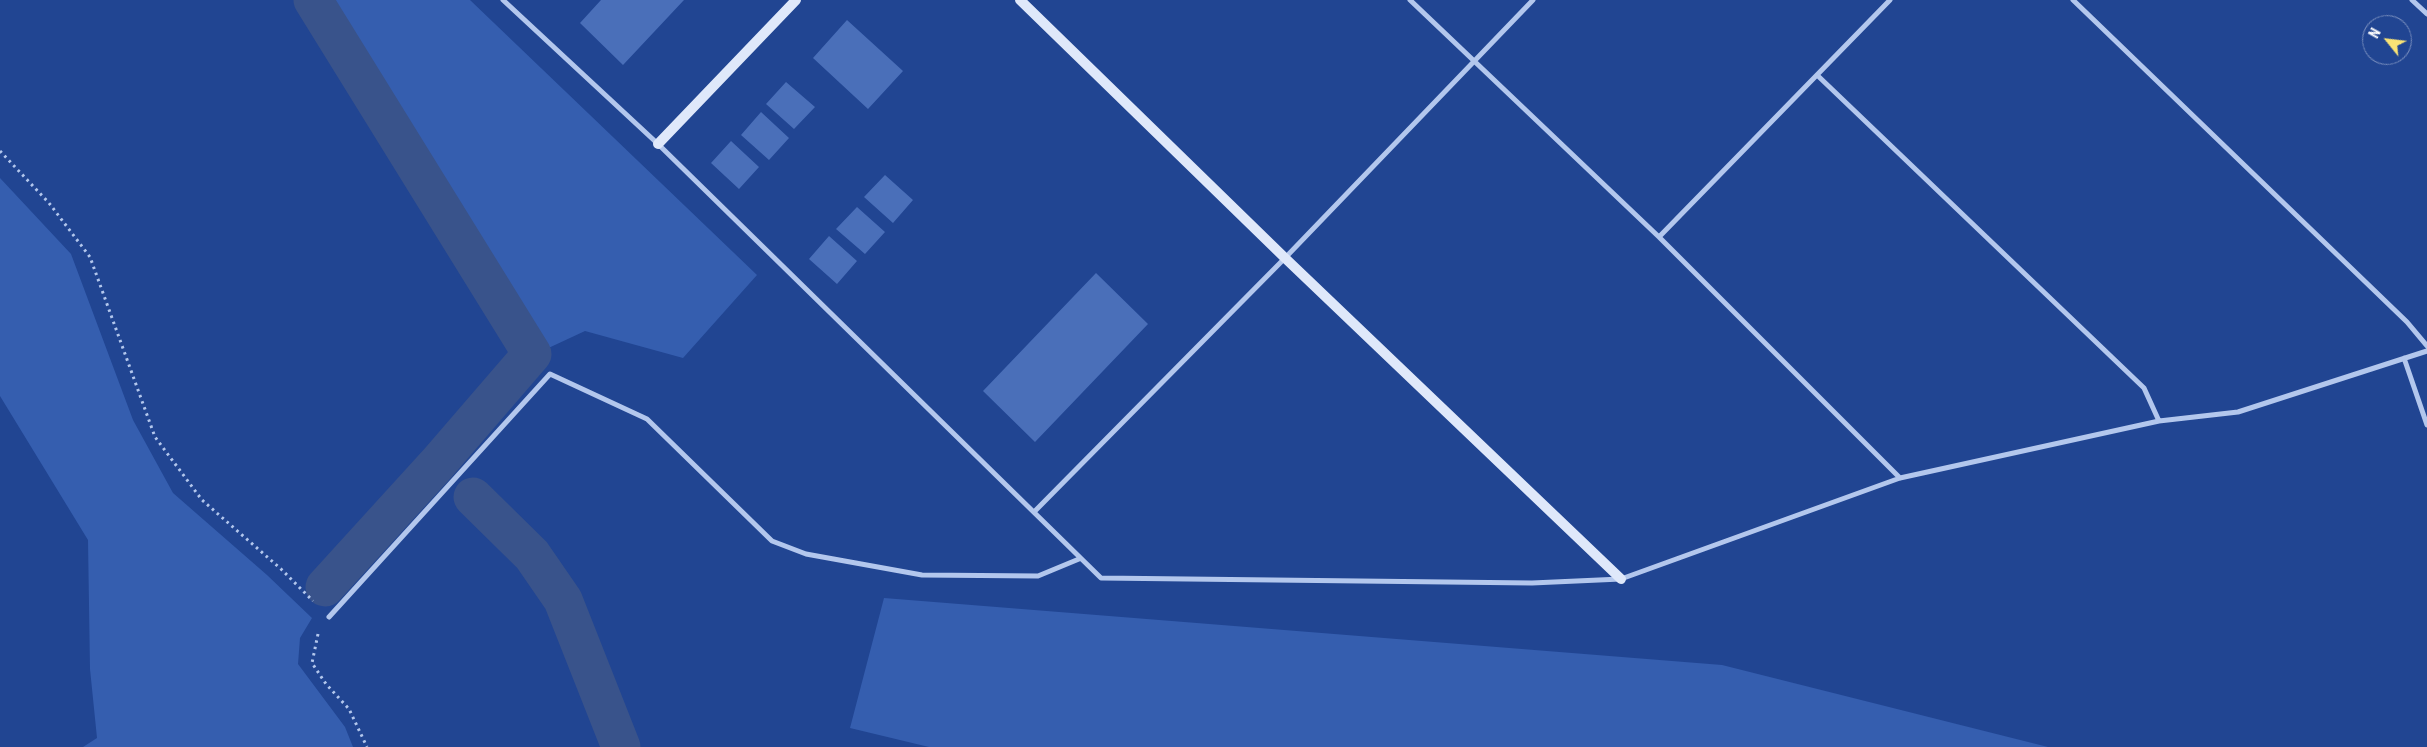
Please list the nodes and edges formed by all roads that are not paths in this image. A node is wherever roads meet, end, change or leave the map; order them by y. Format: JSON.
{"nodes":[{"id":1,"x":503,"y":0,"type":"edge"},
{"id":2,"x":796,"y":0,"type":"edge"},
{"id":3,"x":1020,"y":0,"type":"edge"},
{"id":4,"x":1410,"y":0,"type":"edge"},
{"id":5,"x":1533,"y":0,"type":"edge"},
{"id":6,"x":1890,"y":0,"type":"edge"},
{"id":7,"x":2073,"y":0,"type":"edge"},
{"id":8,"x":2412,"y":0,"type":"edge"},
{"id":9,"x":2427,"y":14,"type":"edge"},
{"id":10,"x":1474,"y":62,"type":"junction"},
{"id":11,"x":1816,"y":75,"type":"junction"},
{"id":12,"x":658,"y":144,"type":"junction"},
{"id":13,"x":1659,"y":237,"type":"junction"},
{"id":14,"x":1285,"y":258,"type":"junction"},
{"id":15,"x":2427,"y":346,"type":"edge"},
{"id":16,"x":2427,"y":351,"type":"edge"},
{"id":17,"x":2404,"y":358,"type":"junction"},
{"id":18,"x":2159,"y":422,"type":"junction"},
{"id":19,"x":2427,"y":425,"type":"edge"},
{"id":20,"x":1900,"y":478,"type":"junction"},
{"id":21,"x":1034,"y":512,"type":"junction"},
{"id":22,"x":1080,"y":560,"type":"junction"},
{"id":23,"x":1621,"y":579,"type":"junction"},
{"id":24,"x":329,"y":617,"type":"road end"}],
"edges":[{"from":1,"to":12,"type":"street"},
{"from":2,"to":12,"type":"street"},
{"from":3,"to":14,"type":"street"},
{"from":4,"to":10,"type":"street"},
{"from":5,"to":10,"type":"street"},
{"from":6,"to":11,"type":"street"},
{"from":7,"to":15,"type":"street"},
{"from":8,"to":9,"type":"street"},
{"from":10,"to":13,"type":"street"},
{"from":10,"to":14,"type":"street"},
{"from":11,"to":13,"type":"street"},
{"from":11,"to":18,"type":"street"},
{"from":12,"to":21,"type":"street"},
{"from":13,"to":20,"type":"street"},
{"from":14,"to":21,"type":"street"},
{"from":14,"to":23,"type":"street"},
{"from":16,"to":17,"type":"street"},
{"from":17,"to":18,"type":"street"},
{"from":17,"to":19,"type":"street"},
{"from":18,"to":20,"type":"street"},
{"from":20,"to":23,"type":"street"},
{"from":21,"to":22,"type":"street"},
{"from":22,"to":23,"type":"street"},
{"from":22,"to":24,"type":"street"}]}
